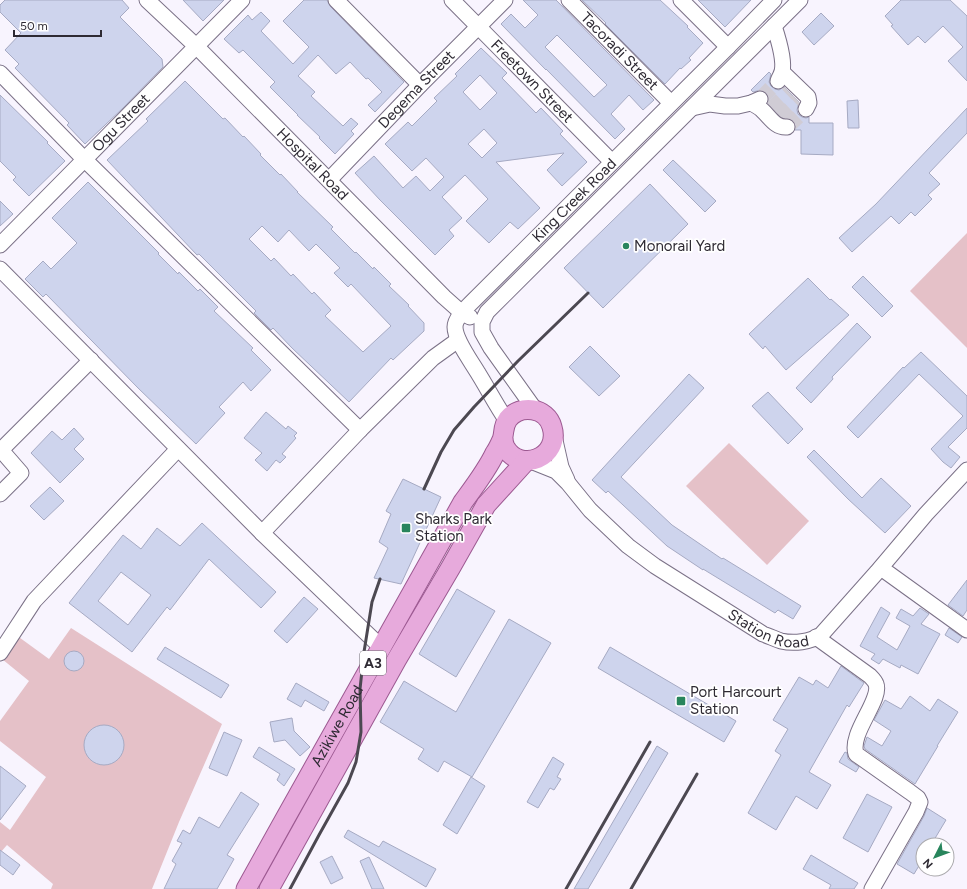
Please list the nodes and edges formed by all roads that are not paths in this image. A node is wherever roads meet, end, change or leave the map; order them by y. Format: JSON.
{"nodes":[{"id":1,"x":147,"y":0,"type":"edge"},
{"id":2,"x":242,"y":0,"type":"edge"},
{"id":3,"x":336,"y":0,"type":"edge"},
{"id":4,"x":452,"y":0,"type":"edge"},
{"id":5,"x":506,"y":0,"type":"edge"},
{"id":6,"x":569,"y":0,"type":"edge"},
{"id":7,"x":681,"y":0,"type":"edge"},
{"id":8,"x":774,"y":0,"type":"edge"},
{"id":9,"x":800,"y":0,"type":"edge"},
{"id":10,"x":479,"y":26,"type":"junction"},
{"id":11,"x":774,"y":26,"type":"junction"},
{"id":12,"x":196,"y":47,"type":"junction"},
{"id":13,"x":728,"y":47,"type":"junction"},
{"id":14,"x":0,"y":73,"type":"edge"},
{"id":15,"x":420,"y":85,"type":"junction"},
{"id":16,"x":793,"y":90,"type":"dead end"},
{"id":17,"x":671,"y":103,"type":"junction"},
{"id":18,"x":692,"y":108,"type":"junction"},
{"id":19,"x":770,"y":114,"type":"dead end"},
{"id":20,"x":84,"y":159,"type":"junction"},
{"id":21,"x":612,"y":162,"type":"junction"},
{"id":22,"x":329,"y":180,"type":"junction"},
{"id":23,"x":0,"y":245,"type":"edge"},
{"id":24,"x":0,"y":269,"type":"edge"},
{"id":25,"x":462,"y":313,"type":"junction"},
{"id":26,"x":482,"y":322,"type":"junction"},
{"id":27,"x":458,"y":340,"type":"junction"},
{"id":28,"x":91,"y":360,"type":"junction"},
{"id":29,"x":536,"y":411,"type":"junction"},
{"id":30,"x":360,"y":430,"type":"junction"},
{"id":31,"x":505,"y":430,"type":"junction"},
{"id":32,"x":554,"y":436,"type":"junction"},
{"id":33,"x":178,"y":448,"type":"junction"},
{"id":34,"x":528,"y":461,"type":"junction"},
{"id":35,"x":967,"y":470,"type":"edge"},
{"id":36,"x":568,"y":483,"type":"junction"},
{"id":37,"x":0,"y":494,"type":"edge"},
{"id":38,"x":262,"y":533,"type":"junction"},
{"id":39,"x":881,"y":568,"type":"junction"},
{"id":40,"x":967,"y":630,"type":"edge"},
{"id":41,"x":816,"y":637,"type":"junction"},
{"id":42,"x":382,"y":648,"type":"junction"},
{"id":43,"x":0,"y":653,"type":"edge"},
{"id":44,"x":246,"y":889,"type":"edge"},
{"id":45,"x":270,"y":889,"type":"edge"},
{"id":46,"x":872,"y":889,"type":"edge"}],
"edges":[{"from":1,"to":12,"type":"street","name":"Hospital Road"},
{"from":2,"to":12,"type":"street","name":"Ogu Street"},
{"from":3,"to":15,"type":"street"},
{"from":4,"to":10,"type":"street","name":"Freetown Street"},
{"from":5,"to":10,"type":"street","name":"Degema Street"},
{"from":6,"to":17,"type":"street","name":"Tacoradi Street"},
{"from":7,"to":13,"type":"street"},
{"from":8,"to":13,"type":"street","name":"King Creek Road"},
{"from":9,"to":11,"type":"street","name":"King Creek Road"},
{"from":10,"to":15,"type":"street","name":"Degema Street"},
{"from":10,"to":21,"type":"street","name":"Freetown Street"},
{"from":11,"to":16,"type":"street"},
{"from":11,"to":18,"type":"street","name":"King Creek Road"},
{"from":12,"to":20,"type":"street","name":"Ogu Street"},
{"from":12,"to":22,"type":"street","name":"Hospital Road"},
{"from":13,"to":17,"type":"street","name":"King Creek Road"},
{"from":14,"to":20,"type":"street"},
{"from":15,"to":22,"type":"street","name":"Degema Street"},
{"from":17,"to":21,"type":"street","name":"King Creek Road"},
{"from":18,"to":19,"type":"street"},
{"from":18,"to":26,"type":"street","name":"King Creek Road"},
{"from":20,"to":23,"type":"street","name":"Ogu Street"},
{"from":20,"to":30,"type":"street"},
{"from":21,"to":25,"type":"street","name":"King Creek Road"},
{"from":22,"to":25,"type":"street","name":"Hospital Road"},
{"from":24,"to":28,"type":"street"},
{"from":25,"to":26,"type":"street","name":"Hospital Road"},
{"from":25,"to":27,"type":"street","name":"King Creek Road"},
{"from":26,"to":29,"type":"street"},
{"from":27,"to":30,"type":"street"},
{"from":27,"to":31,"type":"street","name":"King Creek Road"},
{"from":28,"to":33,"type":"street"},
{"from":28,"to":37,"type":"street"},
{"from":29,"to":31,"type":"main road","number":"A3"},
{"from":29,"to":32,"type":"main road"},
{"from":30,"to":38,"type":"street"},
{"from":31,"to":34,"type":"main road"},
{"from":31,"to":42,"type":"main road","name":"Azikiwe Road","number":"A3"},
{"from":32,"to":34,"type":"main road","number":"A3"},
{"from":32,"to":36,"type":"street","name":"Station Road"},
{"from":33,"to":38,"type":"street"},
{"from":33,"to":43,"type":"street"},
{"from":34,"to":36,"type":"street","name":"Station Road"},
{"from":34,"to":45,"type":"main road","name":"Azikiwe Road","number":"A3"},
{"from":35,"to":39,"type":"street","name":"Station Road"},
{"from":36,"to":41,"type":"street","name":"Station Road"},
{"from":38,"to":42,"type":"street"},
{"from":39,"to":40,"type":"street"},
{"from":39,"to":41,"type":"street","name":"Station Road"},
{"from":41,"to":46,"type":"street"},
{"from":42,"to":44,"type":"main road","name":"Azikiwe Road","number":"A3"}]}
